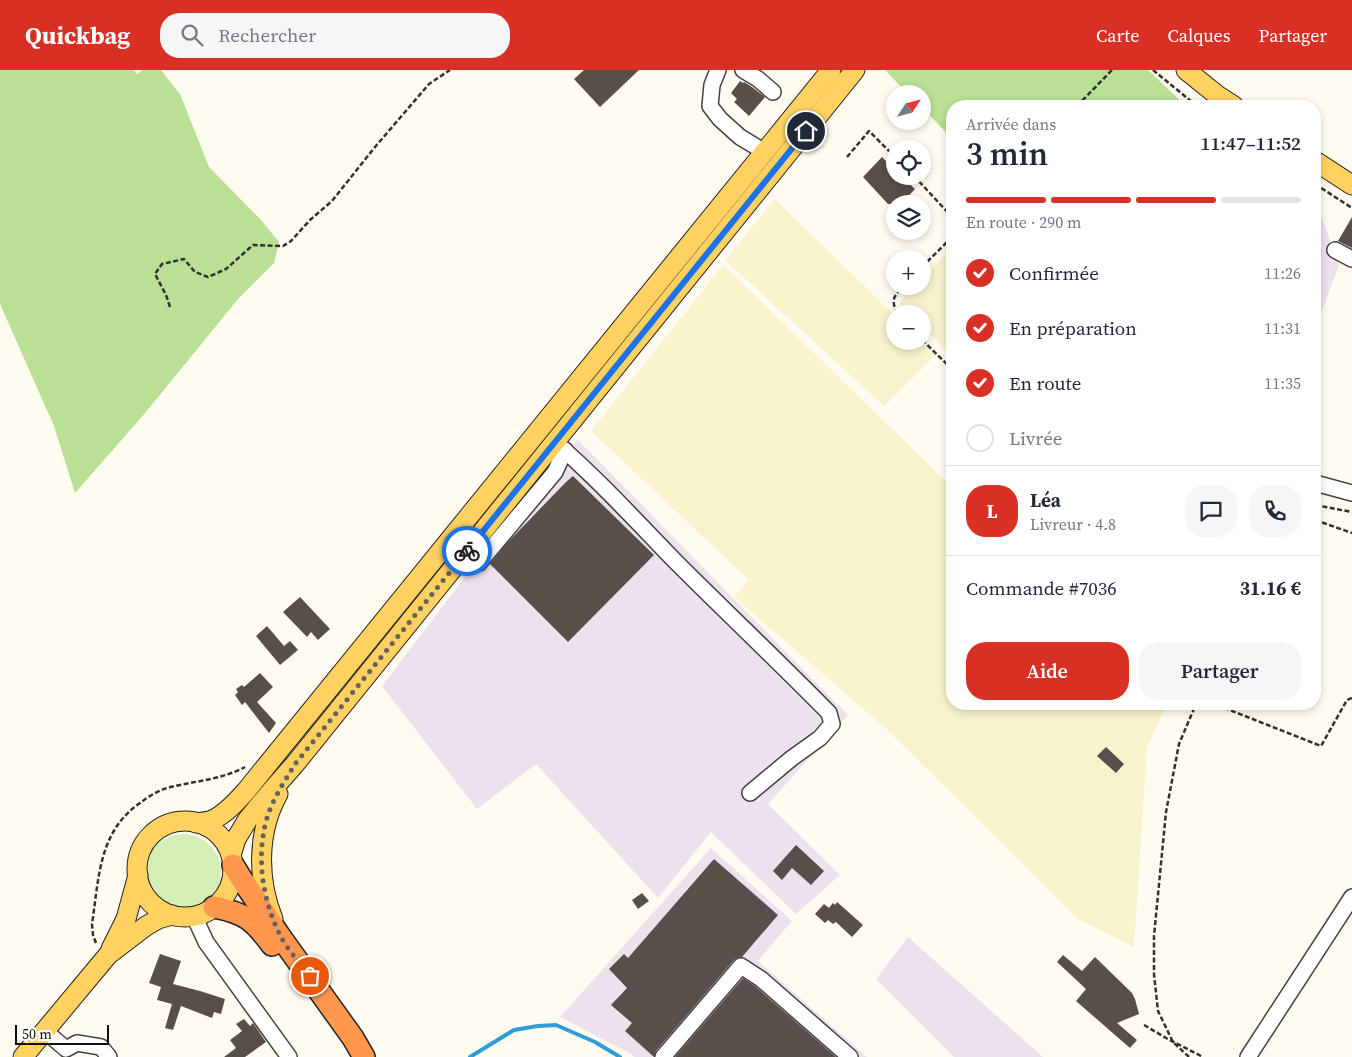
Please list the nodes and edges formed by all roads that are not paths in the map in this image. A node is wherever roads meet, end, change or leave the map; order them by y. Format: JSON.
{"nodes":[{"id":1,"x":718,"y":70,"type":"edge"},
{"id":2,"x":743,"y":70,"type":"edge"},
{"id":3,"x":831,"y":70,"type":"edge"},
{"id":4,"x":855,"y":70,"type":"edge"},
{"id":5,"x":1186,"y":70,"type":"edge"},
{"id":6,"x":773,"y":92,"type":"dead end"},
{"id":7,"x":1225,"y":100,"type":"edge"},
{"id":8,"x":765,"y":152,"type":"junction"},
{"id":9,"x":1321,"y":165,"type":"edge"},
{"id":10,"x":1352,"y":185,"type":"edge"},
{"id":11,"x":1335,"y":250,"type":"dead end"},
{"id":12,"x":1352,"y":259,"type":"edge"},
{"id":13,"x":560,"y":446,"type":"junction"},
{"id":14,"x":1321,"y":485,"type":"edge"},
{"id":15,"x":1352,"y":493,"type":"edge"},
{"id":16,"x":295,"y":764,"type":"junction"},
{"id":17,"x":750,"y":793,"type":"dead end"},
{"id":18,"x":196,"y":823,"type":"junction"},
{"id":19,"x":232,"y":860,"type":"junction"},
{"id":20,"x":138,"y":875,"type":"junction"},
{"id":21,"x":1352,"y":897,"type":"edge"},
{"id":22,"x":214,"y":907,"type":"junction"},
{"id":23,"x":172,"y":915,"type":"junction"},
{"id":24,"x":194,"y":916,"type":"junction"},
{"id":25,"x":280,"y":934,"type":"junction"},
{"id":26,"x":108,"y":955,"type":"junction"},
{"id":27,"x":45,"y":1031,"type":"junction"},
{"id":28,"x":23,"y":1057,"type":"edge"},
{"id":29,"x":108,"y":1057,"type":"edge"},
{"id":30,"x":289,"y":1057,"type":"edge"},
{"id":31,"x":349,"y":1057,"type":"edge"},
{"id":32,"x":364,"y":1057,"type":"edge"},
{"id":33,"x":663,"y":1057,"type":"edge"},
{"id":34,"x":850,"y":1057,"type":"edge"},
{"id":35,"x":1248,"y":1057,"type":"edge"}],
"edges":[{"from":1,"to":8,"type":"street"},
{"from":2,"to":6,"type":"street"},
{"from":3,"to":8,"type":"main road"},
{"from":4,"to":13,"type":"main road"},
{"from":5,"to":7,"type":"main road"},
{"from":8,"to":18,"type":"main road"},
{"from":9,"to":10,"type":"main road"},
{"from":11,"to":12,"type":"street"},
{"from":13,"to":16,"type":"main road"},
{"from":13,"to":17,"type":"street"},
{"from":14,"to":15,"type":"street"},
{"from":16,"to":19,"type":"main road"},
{"from":16,"to":25,"type":"main road"},
{"from":18,"to":19,"type":"main road"},
{"from":18,"to":20,"type":"main road"},
{"from":19,"to":22,"type":"main road"},
{"from":19,"to":25,"type":"highway"},
{"from":20,"to":23,"type":"main road"},
{"from":20,"to":26,"type":"main road"},
{"from":21,"to":35,"type":"street"},
{"from":22,"to":24,"type":"main road"},
{"from":22,"to":31,"type":"highway"},
{"from":23,"to":24,"type":"main road"},
{"from":23,"to":26,"type":"main road"},
{"from":24,"to":30,"type":"street"},
{"from":25,"to":32,"type":"highway"},
{"from":26,"to":27,"type":"main road"},
{"from":27,"to":28,"type":"main road"},
{"from":27,"to":29,"type":"street"},
{"from":33,"to":34,"type":"street"}]}
